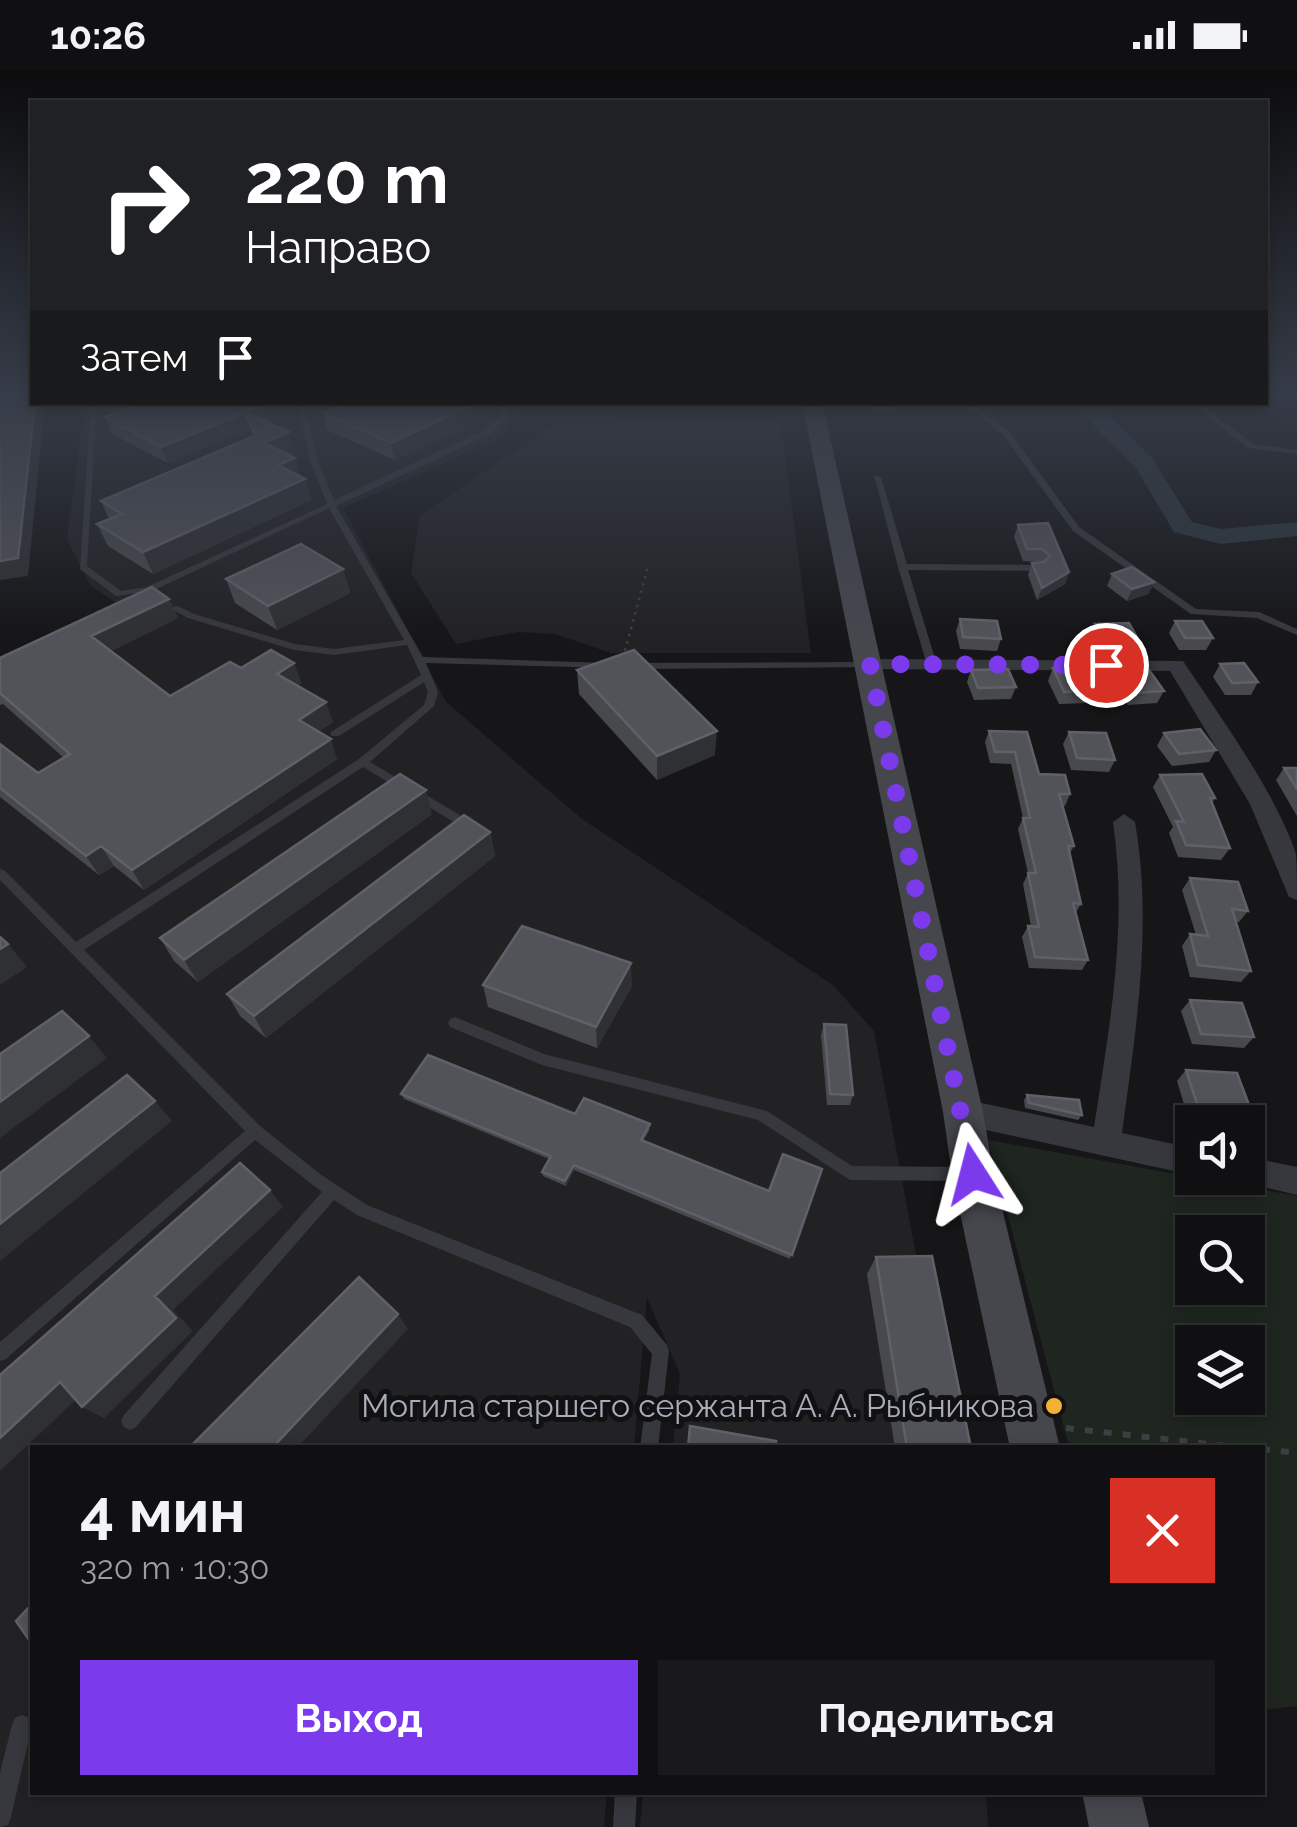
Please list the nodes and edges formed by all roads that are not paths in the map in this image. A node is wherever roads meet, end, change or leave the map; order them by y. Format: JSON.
{"nodes":[{"id":1,"x":89,"y":474,"type":"edge"},
{"id":2,"x":319,"y":474,"type":"edge"},
{"id":3,"x":399,"y":474,"type":"edge"},
{"id":4,"x":828,"y":474,"type":"edge"},
{"id":5,"x":1036,"y":474,"type":"edge"},
{"id":6,"x":878,"y":477,"type":"dead end"},
{"id":7,"x":332,"y":506,"type":"junction"},
{"id":8,"x":902,"y":568,"type":"junction"},
{"id":9,"x":1038,"y":568,"type":"edge"},
{"id":10,"x":175,"y":608,"type":"dead end"},
{"id":11,"x":1297,"y":632,"type":"edge"},
{"id":12,"x":410,"y":642,"type":"junction"},
{"id":13,"x":420,"y":660,"type":"junction"},
{"id":14,"x":870,"y":664,"type":"junction"},
{"id":15,"x":932,"y":664,"type":"junction"},
{"id":16,"x":427,"y":676,"type":"junction"},
{"id":17,"x":335,"y":734,"type":"dead end"},
{"id":18,"x":364,"y":762,"type":"junction"},
{"id":19,"x":1124,"y":822,"type":"dead end"},
{"id":20,"x":490,"y":839,"type":"edge"},
{"id":21,"x":0,"y":873,"type":"edge"},
{"id":22,"x":1297,"y":891,"type":"edge"},
{"id":23,"x":76,"y":949,"type":"junction"},
{"id":24,"x":456,"y":1023,"type":"dead end"},
{"id":25,"x":963,"y":1112,"type":"junction"},
{"id":26,"x":254,"y":1132,"type":"junction"},
{"id":27,"x":1106,"y":1142,"type":"junction"},
{"id":28,"x":1175,"y":1157,"type":"edge"},
{"id":29,"x":973,"y":1174,"type":"junction"},
{"id":30,"x":1265,"y":1174,"type":"edge"},
{"id":31,"x":1297,"y":1180,"type":"edge"},
{"id":32,"x":332,"y":1190,"type":"junction"},
{"id":33,"x":0,"y":1353,"type":"edge"},
{"id":34,"x":130,"y":1421,"type":"dead end"},
{"id":35,"x":1042,"y":1437,"type":"edge"},
{"id":36,"x":649,"y":1445,"type":"edge"},
{"id":37,"x":22,"y":1725,"type":"dead end"},
{"id":38,"x":626,"y":1795,"type":"edge"},
{"id":39,"x":1112,"y":1795,"type":"edge"},
{"id":40,"x":0,"y":1817,"type":"edge"},
{"id":41,"x":624,"y":1827,"type":"edge"},
{"id":42,"x":1118,"y":1827,"type":"edge"}],
"edges":[{"from":1,"to":7,"type":"lane"},
{"from":2,"to":7,"type":"lane"},
{"from":3,"to":7,"type":"lane"},
{"from":4,"to":14,"type":"main road"},
{"from":5,"to":11,"type":"lane"},
{"from":6,"to":8,"type":"lane"},
{"from":7,"to":12,"type":"lane"},
{"from":8,"to":9,"type":"lane"},
{"from":8,"to":15,"type":"lane"},
{"from":10,"to":12,"type":"lane"},
{"from":12,"to":13,"type":"lane"},
{"from":13,"to":14,"type":"lane"},
{"from":13,"to":16,"type":"lane"},
{"from":14,"to":15,"type":"street"},
{"from":14,"to":25,"type":"main road"},
{"from":15,"to":22,"type":"street"},
{"from":16,"to":17,"type":"lane"},
{"from":16,"to":18,"type":"lane"},
{"from":18,"to":20,"type":"lane"},
{"from":18,"to":23,"type":"lane"},
{"from":19,"to":27,"type":"street"},
{"from":21,"to":23,"type":"lane"},
{"from":23,"to":26,"type":"lane"},
{"from":24,"to":29,"type":"lane"},
{"from":25,"to":27,"type":"street"},
{"from":25,"to":29,"type":"main road"},
{"from":26,"to":32,"type":"lane"},
{"from":26,"to":33,"type":"lane"},
{"from":27,"to":28,"type":"street"},
{"from":29,"to":35,"type":"main road"},
{"from":30,"to":31,"type":"street"},
{"from":32,"to":34,"type":"lane"},
{"from":32,"to":36,"type":"lane"},
{"from":37,"to":40,"type":"lane"},
{"from":38,"to":41,"type":"lane"},
{"from":39,"to":42,"type":"main road"}]}
